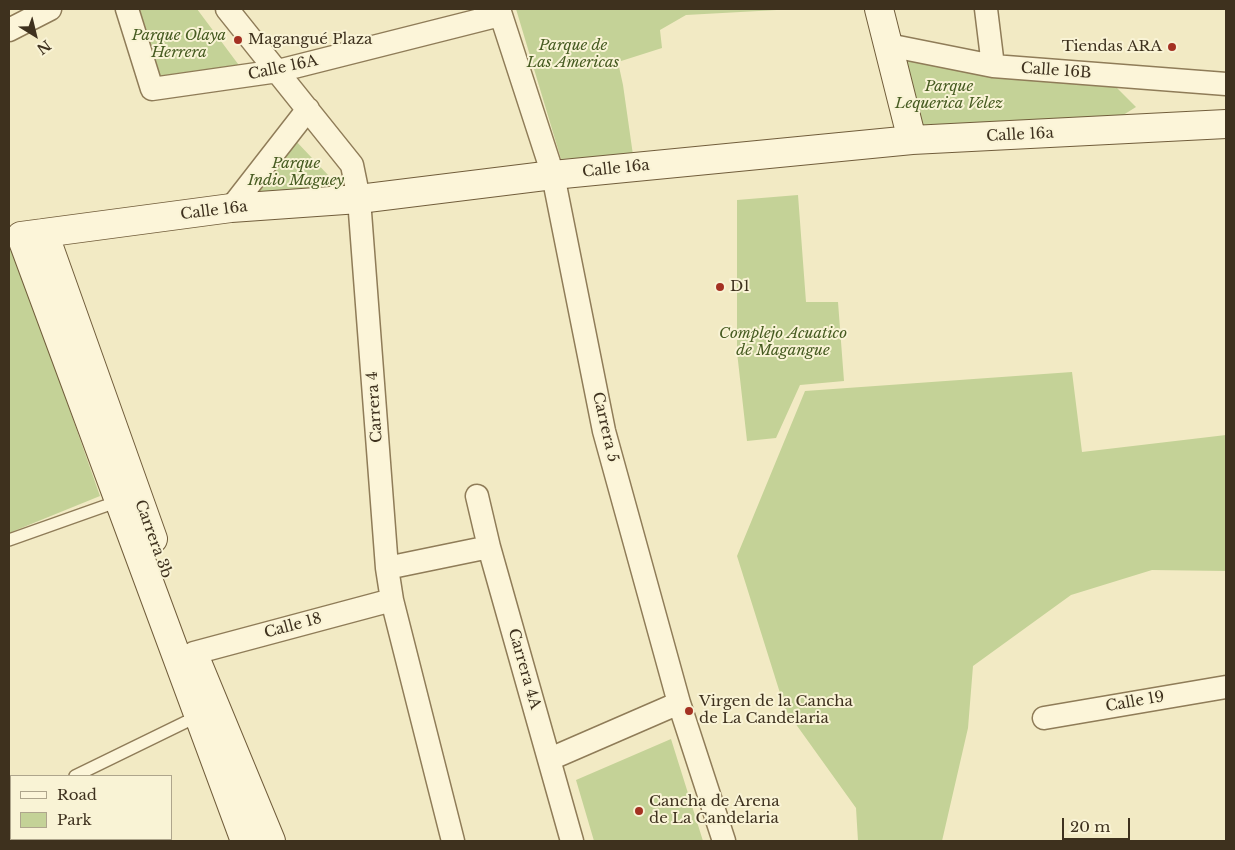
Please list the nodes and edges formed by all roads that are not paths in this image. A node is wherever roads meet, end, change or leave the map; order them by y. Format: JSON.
{"nodes":[{"id":1,"x":50,"y":9,"type":"edge"},
{"id":2,"x":127,"y":9,"type":"edge"},
{"id":3,"x":228,"y":9,"type":"edge"},
{"id":4,"x":879,"y":9,"type":"edge"},
{"id":5,"x":986,"y":9,"type":"edge"},
{"id":6,"x":500,"y":12,"type":"edge"},
{"id":7,"x":9,"y":30,"type":"edge"},
{"id":8,"x":888,"y":45,"type":"junction"},
{"id":9,"x":993,"y":66,"type":"junction"},
{"id":10,"x":278,"y":71,"type":"junction"},
{"id":11,"x":1226,"y":84,"type":"edge"},
{"id":12,"x":308,"y":109,"type":"junction"},
{"id":13,"x":1226,"y":124,"type":"edge"},
{"id":14,"x":912,"y":140,"type":"junction"},
{"id":15,"x":553,"y":175,"type":"junction"},
{"id":16,"x":359,"y":199,"type":"junction"},
{"id":17,"x":231,"y":208,"type":"junction"},
{"id":18,"x":25,"y":235,"type":"edge"},
{"id":19,"x":477,"y":496,"type":"dead end"},
{"id":20,"x":119,"y":501,"type":"junction"},
{"id":21,"x":9,"y":540,"type":"edge"},
{"id":22,"x":489,"y":547,"type":"junction"},
{"id":23,"x":387,"y":568,"type":"junction"},
{"id":24,"x":392,"y":600,"type":"junction"},
{"id":25,"x":194,"y":653,"type":"junction"},
{"id":26,"x":1226,"y":687,"type":"edge"},
{"id":27,"x":679,"y":703,"type":"junction"},
{"id":28,"x":198,"y":716,"type":"junction"},
{"id":29,"x":1044,"y":718,"type":"dead end"},
{"id":30,"x":550,"y":759,"type":"junction"},
{"id":31,"x":77,"y":775,"type":"edge"},
{"id":32,"x":245,"y":841,"type":"edge"},
{"id":33,"x":271,"y":841,"type":"edge"},
{"id":34,"x":453,"y":841,"type":"edge"},
{"id":35,"x":572,"y":841,"type":"edge"},
{"id":36,"x":724,"y":841,"type":"edge"}],
"edges":[{"from":1,"to":7,"type":"street"},
{"from":2,"to":10,"type":"street","name":"Calle 16A"},
{"from":3,"to":10,"type":"street","name":"Carrera 4"},
{"from":4,"to":8,"type":"main road"},
{"from":5,"to":9,"type":"street"},
{"from":6,"to":10,"type":"street","name":"Calle 16A"},
{"from":6,"to":15,"type":"street","name":"Carrera 5"},
{"from":8,"to":9,"type":"street","name":"Calle 16B"},
{"from":8,"to":14,"type":"main road"},
{"from":9,"to":11,"type":"street","name":"Calle 16B"},
{"from":10,"to":12,"type":"street","name":"Carrera 4"},
{"from":12,"to":16,"type":"street","name":"Carrera 4"},
{"from":12,"to":17,"type":"street"},
{"from":13,"to":14,"type":"main road","name":"Calle 16a"},
{"from":14,"to":15,"type":"main road","name":"Calle 16a"},
{"from":15,"to":16,"type":"main road","name":"Calle 16a"},
{"from":15,"to":27,"type":"street","name":"Carrera 5"},
{"from":16,"to":17,"type":"main road","name":"Calle 16a"},
{"from":16,"to":23,"type":"street","name":"Carrera 4"},
{"from":17,"to":18,"type":"main road","name":"Calle 16a"},
{"from":18,"to":20,"type":"main road","name":"Carrera 3b"},
{"from":18,"to":25,"type":"main road","name":"Carrera 3b"},
{"from":19,"to":22,"type":"street","name":"Carrera 4A"},
{"from":20,"to":21,"type":"lane"},
{"from":20,"to":28,"type":"main road","name":"Carrera 3b"},
{"from":22,"to":23,"type":"street"},
{"from":22,"to":30,"type":"street","name":"Carrera 4A"},
{"from":23,"to":24,"type":"street","name":"Carrera 4"},
{"from":24,"to":25,"type":"street","name":"Calle 18"},
{"from":24,"to":34,"type":"street","name":"Carrera 4"},
{"from":25,"to":33,"type":"main road","name":"Carrera 3b"},
{"from":26,"to":29,"type":"street","name":"Calle 19"},
{"from":27,"to":30,"type":"street"},
{"from":27,"to":36,"type":"street","name":"Carrera 5"},
{"from":28,"to":31,"type":"lane"},
{"from":28,"to":32,"type":"main road","name":"Carrera 3b"},
{"from":30,"to":35,"type":"street","name":"Carrera 4A"}]}
